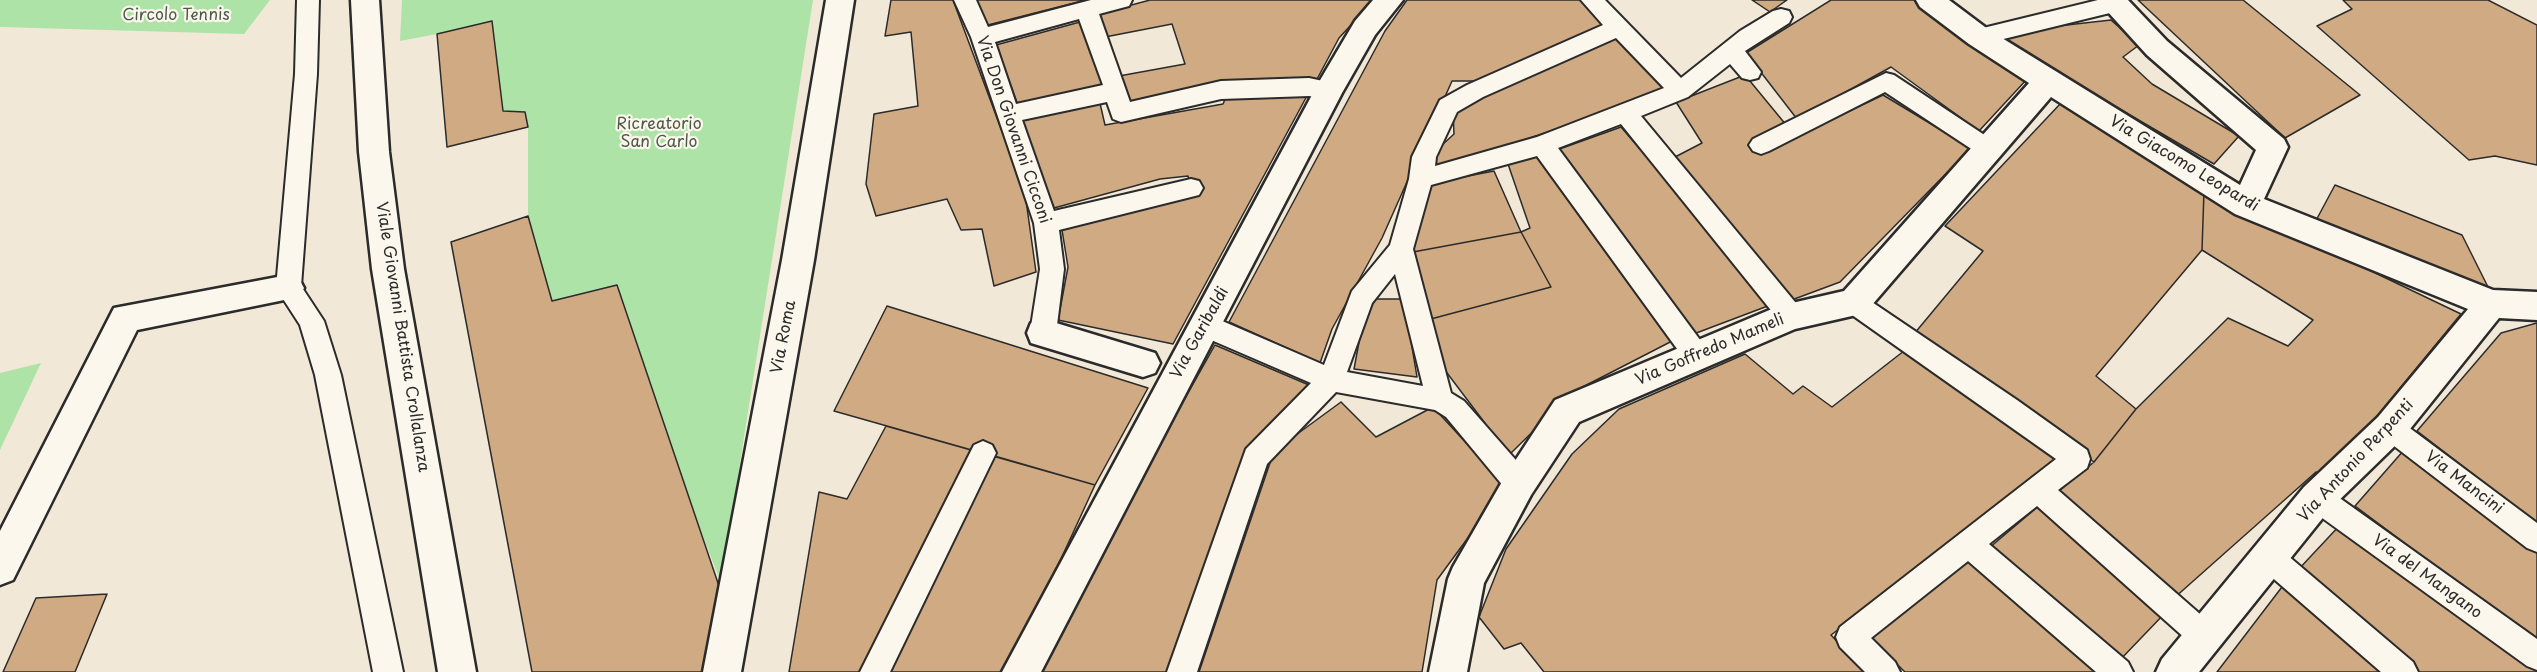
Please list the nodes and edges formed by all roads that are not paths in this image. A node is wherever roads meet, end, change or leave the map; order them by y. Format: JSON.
{"nodes":[{"id":1,"x":308,"y":0,"type":"edge"},
{"id":2,"x":365,"y":0,"type":"edge"},
{"id":3,"x":840,"y":0,"type":"edge"},
{"id":4,"x":965,"y":0,"type":"edge"},
{"id":5,"x":1121,"y":0,"type":"edge"},
{"id":6,"x":1389,"y":0,"type":"edge"},
{"id":7,"x":1592,"y":0,"type":"edge"},
{"id":8,"x":1930,"y":0,"type":"edge"},
{"id":9,"x":2113,"y":2,"type":"edge"},
{"id":10,"x":1086,"y":9,"type":"junction"},
{"id":11,"x":1781,"y":17,"type":"dead end"},
{"id":12,"x":1619,"y":27,"type":"junction"},
{"id":13,"x":982,"y":37,"type":"junction"},
{"id":14,"x":1979,"y":37,"type":"junction"},
{"id":15,"x":1731,"y":50,"type":"junction"},
{"id":16,"x":1750,"y":72,"type":"dead end"},
{"id":17,"x":2048,"y":81,"type":"junction"},
{"id":18,"x":1329,"y":90,"type":"junction"},
{"id":19,"x":1116,"y":91,"type":"junction"},
{"id":20,"x":1680,"y":91,"type":"junction"},
{"id":21,"x":1009,"y":114,"type":"junction"},
{"id":22,"x":1626,"y":114,"type":"junction"},
{"id":23,"x":1542,"y":145,"type":"junction"},
{"id":24,"x":1761,"y":145,"type":"dead end"},
{"id":25,"x":1987,"y":148,"type":"junction"},
{"id":26,"x":1421,"y":179,"type":"junction"},
{"id":27,"x":1191,"y":188,"type":"dead end"},
{"id":28,"x":2246,"y":205,"type":"junction"},
{"id":29,"x":1046,"y":223,"type":"junction"},
{"id":30,"x":1401,"y":249,"type":"junction"},
{"id":31,"x":288,"y":288,"type":"junction"},
{"id":32,"x":1854,"y":303,"type":"junction"},
{"id":33,"x":2491,"y":304,"type":"junction"},
{"id":34,"x":2537,"y":306,"type":"edge"},
{"id":35,"x":1791,"y":316,"type":"junction"},
{"id":36,"x":1204,"y":325,"type":"junction"},
{"id":37,"x":1044,"y":333,"type":"joint"},
{"id":38,"x":1697,"y":356,"type":"junction"},
{"id":39,"x":1143,"y":363,"type":"dead end"},
{"id":40,"x":1331,"y":380,"type":"junction"},
{"id":41,"x":1440,"y":400,"type":"junction"},
{"id":42,"x":2390,"y":428,"type":"junction"},
{"id":43,"x":983,"y":453,"type":"dead end"},
{"id":44,"x":1519,"y":484,"type":"junction"},
{"id":45,"x":2038,"y":489,"type":"junction"},
{"id":46,"x":2317,"y":498,"type":"junction"},
{"id":47,"x":2537,"y":538,"type":"edge"},
{"id":48,"x":1970,"y":545,"type":"junction"},
{"id":49,"x":2270,"y":558,"type":"junction"},
{"id":50,"x":0,"y":568,"type":"edge"},
{"id":51,"x":2206,"y":638,"type":"junction"},
{"id":52,"x":2537,"y":656,"type":"edge"},
{"id":53,"x":388,"y":672,"type":"edge"},
{"id":54,"x":457,"y":672,"type":"edge"},
{"id":55,"x":722,"y":672,"type":"edge"},
{"id":56,"x":875,"y":672,"type":"edge"},
{"id":57,"x":1021,"y":672,"type":"edge"},
{"id":58,"x":1182,"y":672,"type":"edge"},
{"id":59,"x":1448,"y":672,"type":"edge"},
{"id":60,"x":1885,"y":672,"type":"edge"},
{"id":61,"x":2118,"y":672,"type":"edge"},
{"id":62,"x":2175,"y":672,"type":"edge"},
{"id":63,"x":2403,"y":672,"type":"edge"}],
"edges":[{"from":1,"to":31,"type":"lane"},
{"from":2,"to":54,"type":"street","name":"Viale Giovanni Battista Crollalanza"},
{"from":3,"to":55,"type":"street","name":"Via Roma"},
{"from":4,"to":13,"type":"lane","name":"Via Don Giovanni Cicconi"},
{"from":5,"to":10,"type":"lane"},
{"from":6,"to":18,"type":"street","name":"Via Garibaldi"},
{"from":7,"to":12,"type":"lane"},
{"from":8,"to":14,"type":"street","name":"Via Giacomo Leopardi"},
{"from":9,"to":14,"type":"lane"},
{"from":9,"to":28,"type":"street"},
{"from":10,"to":13,"type":"lane"},
{"from":10,"to":19,"type":"lane"},
{"from":11,"to":15,"type":"lane"},
{"from":12,"to":20,"type":"lane"},
{"from":12,"to":26,"type":"lane"},
{"from":13,"to":21,"type":"lane","name":"Via Don Giovanni Cicconi"},
{"from":14,"to":17,"type":"street","name":"Via Giacomo Leopardi"},
{"from":15,"to":16,"type":"lane"},
{"from":15,"to":20,"type":"lane"},
{"from":17,"to":25,"type":"street"},
{"from":17,"to":28,"type":"street","name":"Via Giacomo Leopardi"},
{"from":18,"to":19,"type":"lane"},
{"from":18,"to":36,"type":"street","name":"Via Garibaldi"},
{"from":19,"to":21,"type":"lane"},
{"from":20,"to":22,"type":"lane"},
{"from":21,"to":29,"type":"lane","name":"Via Don Giovanni Cicconi"},
{"from":22,"to":23,"type":"lane"},
{"from":22,"to":35,"type":"lane"},
{"from":23,"to":26,"type":"lane"},
{"from":23,"to":38,"type":"lane"},
{"from":24,"to":25,"type":"lane"},
{"from":25,"to":32,"type":"street"},
{"from":26,"to":30,"type":"lane"},
{"from":27,"to":29,"type":"lane"},
{"from":28,"to":33,"type":"street","name":"Via Giacomo Leopardi"},
{"from":29,"to":37,"type":"lane","name":"Via Don Giovanni Cicconi"},
{"from":30,"to":40,"type":"lane"},
{"from":30,"to":41,"type":"lane"},
{"from":31,"to":50,"type":"street"},
{"from":31,"to":53,"type":"lane"},
{"from":32,"to":35,"type":"street","name":"Via Goffredo Mameli"},
{"from":32,"to":45,"type":"lane"},
{"from":33,"to":34,"type":"street","name":"Via Giacomo Leopardi"},
{"from":33,"to":42,"type":"street","name":"Via Antonio Perpenti"},
{"from":35,"to":38,"type":"street","name":"Via Goffredo Mameli"},
{"from":36,"to":40,"type":"lane"},
{"from":36,"to":57,"type":"street","name":"Via Garibaldi"},
{"from":37,"to":39,"type":"street"},
{"from":38,"to":44,"type":"street","name":"Via Goffredo Mameli"},
{"from":40,"to":41,"type":"lane"},
{"from":40,"to":58,"type":"lane"},
{"from":41,"to":44,"type":"lane"},
{"from":42,"to":46,"type":"street","name":"Via Antonio Perpenti"},
{"from":42,"to":47,"type":"lane","name":"Via Mancini"},
{"from":43,"to":56,"type":"lane"},
{"from":44,"to":59,"type":"street","name":"Via Goffredo Mameli"},
{"from":45,"to":48,"type":"lane"},
{"from":45,"to":51,"type":"lane"},
{"from":46,"to":49,"type":"street","name":"Via Antonio Perpenti"},
{"from":46,"to":52,"type":"lane","name":"Via del Mangano"},
{"from":48,"to":60,"type":"lane"},
{"from":48,"to":61,"type":"lane"},
{"from":49,"to":51,"type":"street","name":"Via Antonio Perpenti"},
{"from":49,"to":63,"type":"lane"},
{"from":51,"to":62,"type":"street","name":"Via Antonio Perpenti"}]}
